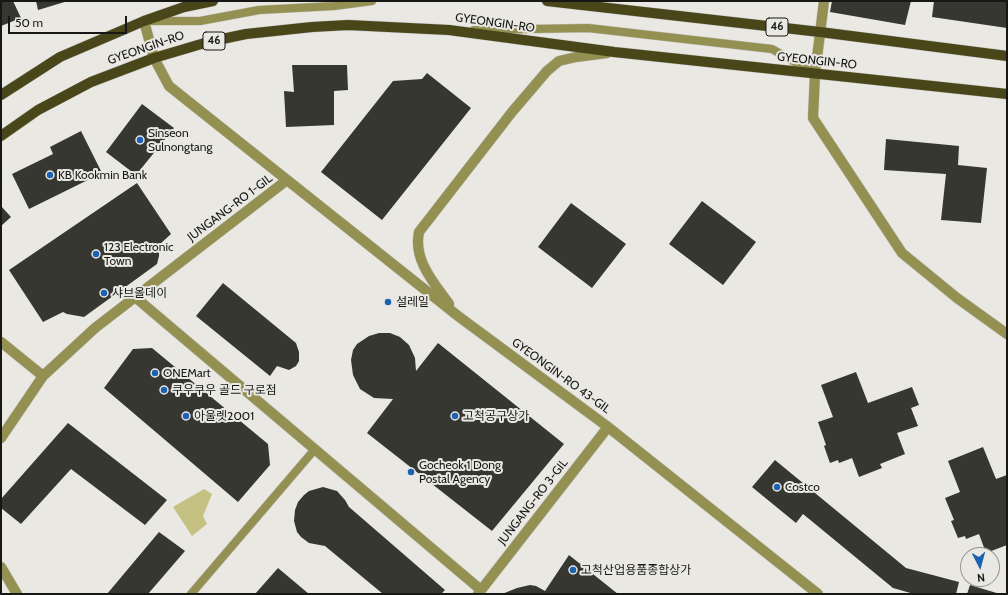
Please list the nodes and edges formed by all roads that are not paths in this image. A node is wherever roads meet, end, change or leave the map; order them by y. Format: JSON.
{"nodes":[{"id":1,"x":213,"y":1,"type":"edge"},
{"id":2,"x":372,"y":1,"type":"edge"},
{"id":3,"x":547,"y":1,"type":"edge"},
{"id":4,"x":824,"y":1,"type":"edge"},
{"id":5,"x":144,"y":21,"type":"junction"},
{"id":6,"x":449,"y":30,"type":"junction"},
{"id":7,"x":820,"y":32,"type":"junction"},
{"id":8,"x":614,"y":52,"type":"junction"},
{"id":9,"x":1007,"y":56,"type":"edge"},
{"id":10,"x":154,"y":58,"type":"junction"},
{"id":11,"x":815,"y":74,"type":"junction"},
{"id":12,"x":1007,"y":94,"type":"edge"},
{"id":13,"x":1,"y":95,"type":"edge"},
{"id":14,"x":1,"y":136,"type":"edge"},
{"id":15,"x":287,"y":180,"type":"junction"},
{"id":16,"x":135,"y":297,"type":"junction"},
{"id":17,"x":458,"y":316,"type":"junction"},
{"id":18,"x":1007,"y":334,"type":"edge"},
{"id":19,"x":1,"y":342,"type":"edge"},
{"id":20,"x":43,"y":376,"type":"junction"},
{"id":21,"x":608,"y":427,"type":"junction"},
{"id":22,"x":1,"y":438,"type":"edge"},
{"id":23,"x":315,"y":449,"type":"junction"},
{"id":24,"x":1,"y":567,"type":"edge"},
{"id":25,"x":480,"y":592,"type":"edge"},
{"id":26,"x":17,"y":594,"type":"edge"},
{"id":27,"x":191,"y":594,"type":"edge"},
{"id":28,"x":818,"y":594,"type":"edge"}],
"edges":[{"from":1,"to":5,"type":"main road","name":"GYEONGIN-RO"},
{"from":2,"to":5,"type":"lane"},
{"from":3,"to":7,"type":"main road","number":"46"},
{"from":4,"to":7,"type":"street"},
{"from":5,"to":10,"type":"street","name":"GYEONGIN-RO 43-GIL"},
{"from":5,"to":13,"type":"main road","name":"GYEONGIN-RO"},
{"from":6,"to":8,"type":"main road","name":"GYEONGIN-RO","number":"46"},
{"from":6,"to":10,"type":"main road","name":"GYEONGIN-RO","number":"46"},
{"from":6,"to":11,"type":"lane"},
{"from":7,"to":9,"type":"main road","number":"46"},
{"from":7,"to":11,"type":"street"},
{"from":8,"to":11,"type":"main road","name":"GYEONGIN-RO","number":"46"},
{"from":8,"to":17,"type":"street"},
{"from":10,"to":14,"type":"main road","name":"GYEONGIN-RO","number":"46"},
{"from":10,"to":15,"type":"street","name":"GYEONGIN-RO 43-GIL"},
{"from":11,"to":12,"type":"main road","name":"GYEONGIN-RO","number":"46"},
{"from":11,"to":18,"type":"street"},
{"from":15,"to":16,"type":"street","name":"JUNGANG-RO 1-GIL"},
{"from":15,"to":17,"type":"street","name":"GYEONGIN-RO 43-GIL"},
{"from":16,"to":20,"type":"street","name":"JUNGANG-RO 1-GIL"},
{"from":16,"to":23,"type":"street"},
{"from":17,"to":21,"type":"street","name":"GYEONGIN-RO 43-GIL"},
{"from":19,"to":20,"type":"street"},
{"from":20,"to":22,"type":"street","name":"JUNGANG-RO 1-GIL"},
{"from":21,"to":25,"type":"street","name":"JUNGANG-RO 3-GIL"},
{"from":21,"to":28,"type":"street","name":"GYEONGIN-RO 43-GIL"},
{"from":23,"to":25,"type":"street"},
{"from":23,"to":27,"type":"lane"},
{"from":24,"to":26,"type":"street"}]}
